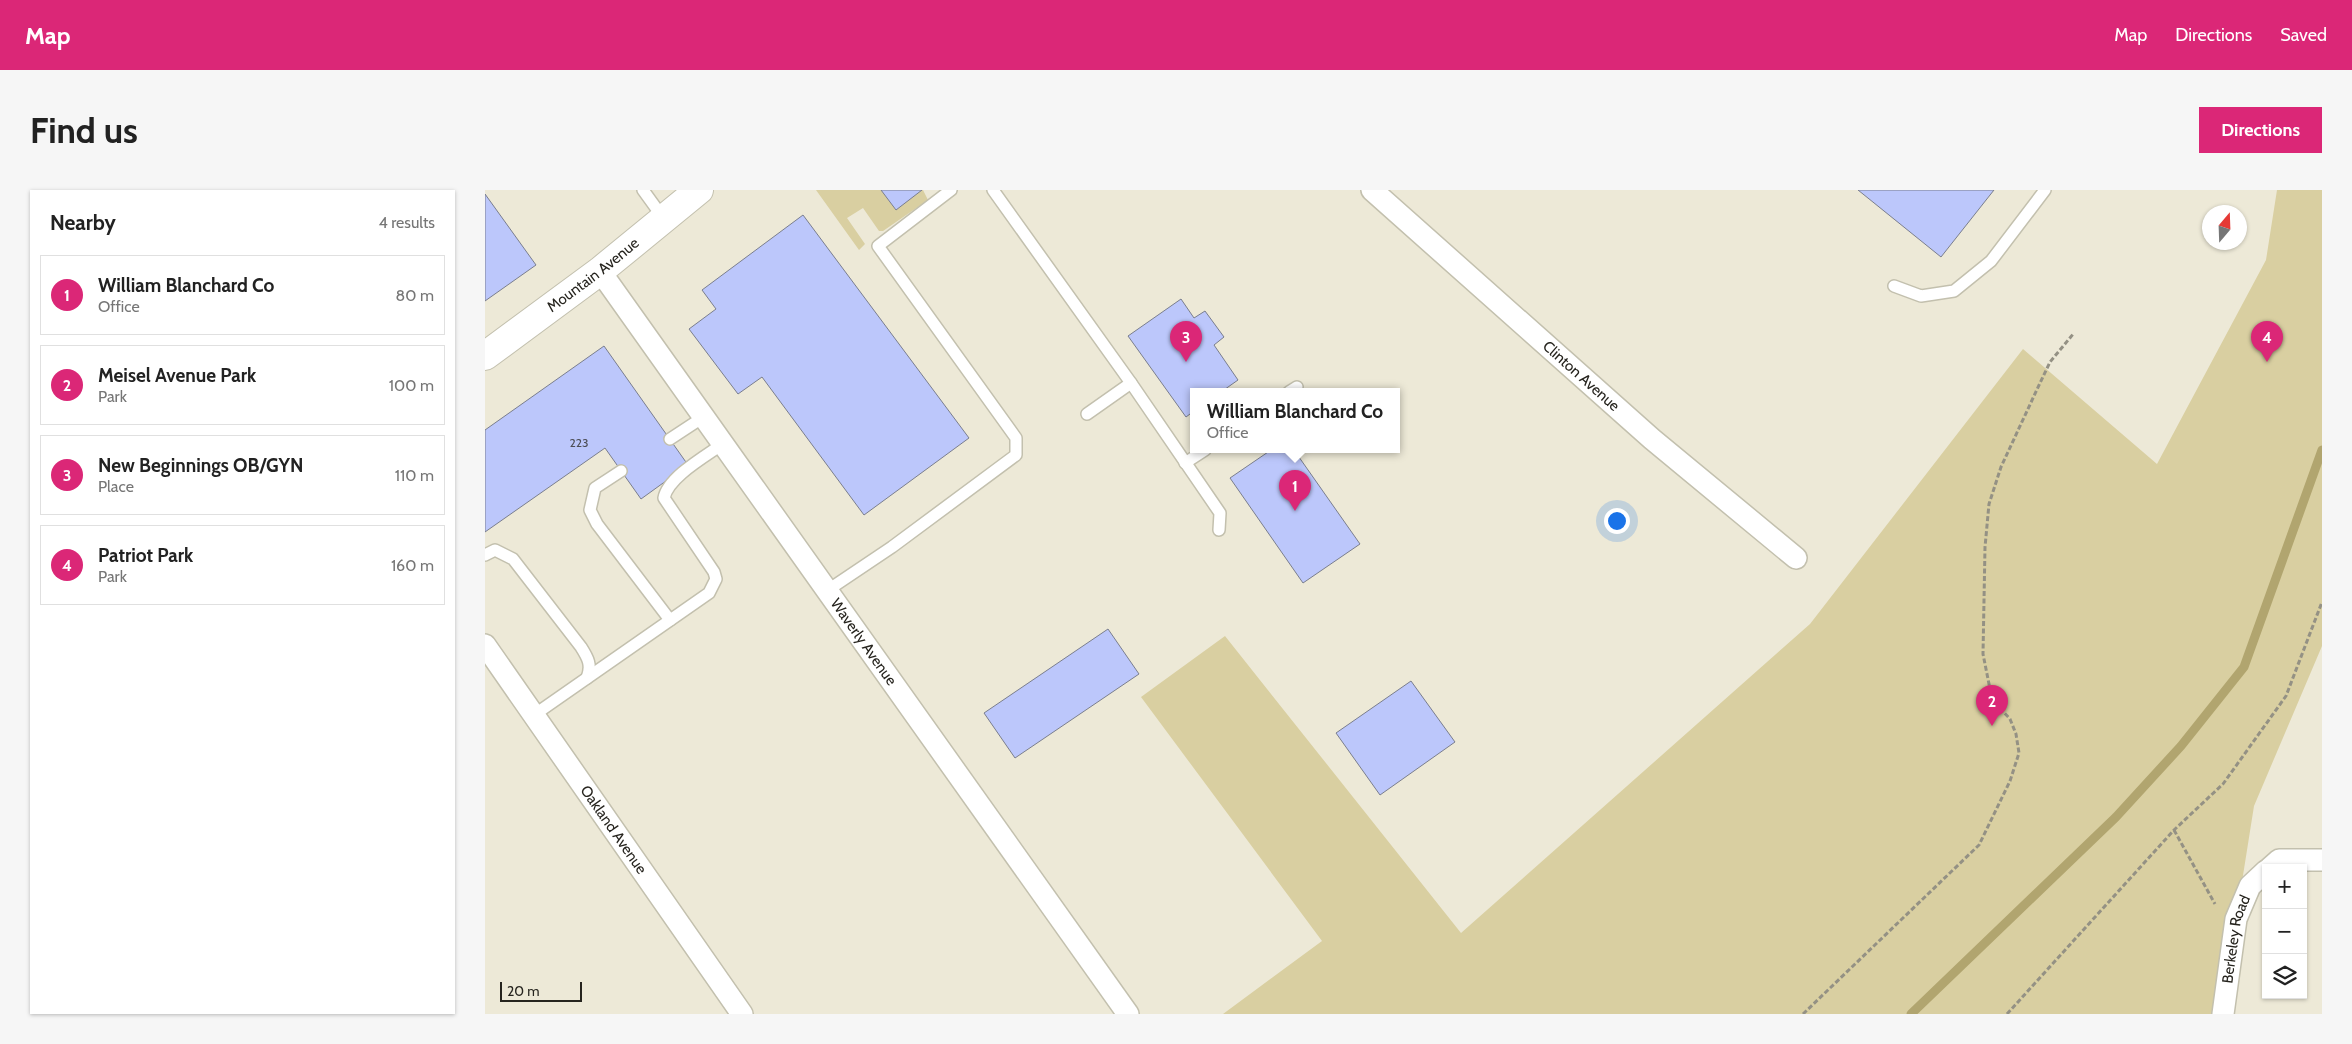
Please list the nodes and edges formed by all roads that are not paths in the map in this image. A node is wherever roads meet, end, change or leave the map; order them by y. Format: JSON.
{"nodes":[{"id":1,"x":643,"y":190,"type":"edge"},
{"id":2,"x":699,"y":190,"type":"edge"},
{"id":3,"x":951,"y":190,"type":"edge"},
{"id":4,"x":993,"y":190,"type":"edge"},
{"id":5,"x":1372,"y":190,"type":"edge"},
{"id":6,"x":2045,"y":190,"type":"edge"},
{"id":7,"x":664,"y":219,"type":"junction"},
{"id":8,"x":599,"y":271,"type":"junction"},
{"id":9,"x":1894,"y":286,"type":"dead end"},
{"id":10,"x":485,"y":356,"type":"edge"},
{"id":11,"x":1131,"y":383,"type":"junction"},
{"id":12,"x":1087,"y":414,"type":"dead end"},
{"id":13,"x":705,"y":416,"type":"junction"},
{"id":14,"x":670,"y":439,"type":"dead end"},
{"id":15,"x":724,"y":444,"type":"junction"},
{"id":16,"x":1200,"y":453,"type":"edge"},
{"id":17,"x":1185,"y":463,"type":"junction"},
{"id":18,"x":621,"y":471,"type":"dead end"},
{"id":19,"x":1219,"y":530,"type":"dead end"},
{"id":20,"x":485,"y":556,"type":"edge"},
{"id":21,"x":1796,"y":558,"type":"dead end"},
{"id":22,"x":828,"y":590,"type":"junction"},
{"id":23,"x":670,"y":620,"type":"junction"},
{"id":24,"x":485,"y":645,"type":"edge"},
{"id":25,"x":587,"y":678,"type":"junction"},
{"id":26,"x":534,"y":715,"type":"junction"},
{"id":27,"x":2322,"y":860,"type":"edge"},
{"id":28,"x":2274,"y":864,"type":"edge"},
{"id":29,"x":2262,"y":876,"type":"edge"},
{"id":30,"x":742,"y":1014,"type":"edge"},
{"id":31,"x":1128,"y":1014,"type":"edge"},
{"id":32,"x":2223,"y":1014,"type":"edge"}],
"edges":[{"from":1,"to":7,"type":"lane"},
{"from":2,"to":7,"type":"street","name":"Mountain Avenue"},
{"from":3,"to":22,"type":"lane"},
{"from":4,"to":11,"type":"lane"},
{"from":5,"to":21,"type":"street","name":"Clinton Avenue"},
{"from":6,"to":9,"type":"lane"},
{"from":7,"to":8,"type":"street","name":"Mountain Avenue"},
{"from":8,"to":10,"type":"street","name":"Mountain Avenue"},
{"from":8,"to":13,"type":"street","name":"Waverly Avenue"},
{"from":11,"to":12,"type":"lane"},
{"from":11,"to":17,"type":"lane"},
{"from":13,"to":14,"type":"lane"},
{"from":13,"to":15,"type":"street","name":"Waverly Avenue"},
{"from":15,"to":22,"type":"street","name":"Waverly Avenue"},
{"from":15,"to":23,"type":"lane"},
{"from":16,"to":17,"type":"lane"},
{"from":17,"to":19,"type":"lane"},
{"from":18,"to":23,"type":"lane"},
{"from":20,"to":25,"type":"lane"},
{"from":22,"to":31,"type":"street","name":"Waverly Avenue"},
{"from":23,"to":25,"type":"lane"},
{"from":24,"to":26,"type":"street","name":"Oakland Avenue"},
{"from":25,"to":26,"type":"lane"},
{"from":26,"to":30,"type":"street","name":"Oakland Avenue"},
{"from":27,"to":28,"type":"street"},
{"from":29,"to":32,"type":"street","name":"Berkeley Road"}]}
